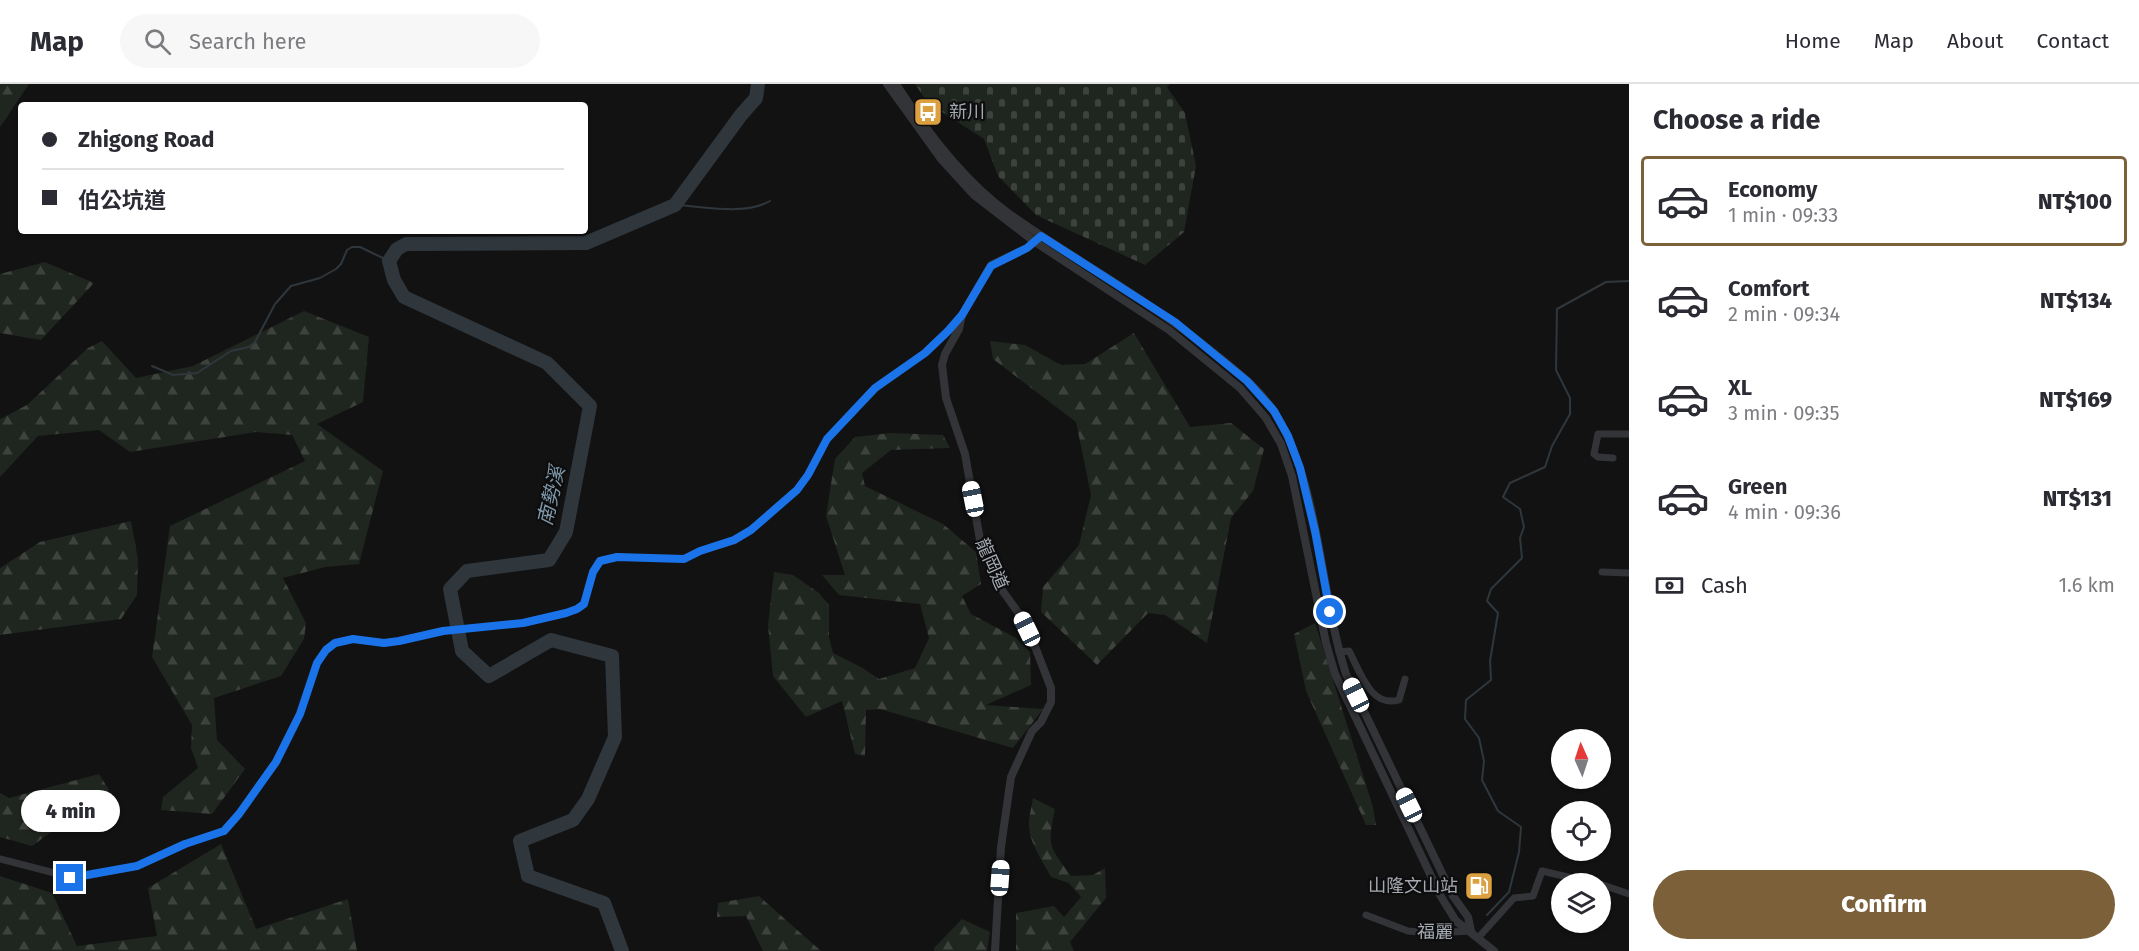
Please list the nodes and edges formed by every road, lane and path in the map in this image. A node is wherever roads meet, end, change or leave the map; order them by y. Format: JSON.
{"nodes":[{"id":1,"x":887,"y":84,"type":"edge"},
{"id":2,"x":896,"y":84,"type":"edge"},
{"id":3,"x":1038,"y":239,"type":"junction"},
{"id":4,"x":962,"y":315,"type":"junction"},
{"id":5,"x":1172,"y":326,"type":"junction"},
{"id":6,"x":1247,"y":381,"type":"junction"},
{"id":7,"x":1240,"y":388,"type":"junction"},
{"id":8,"x":1629,"y":434,"type":"edge"},
{"id":9,"x":1613,"y":458,"type":"dead end"},
{"id":10,"x":1320,"y":560,"type":"junction"},
{"id":11,"x":1311,"y":562,"type":"junction"},
{"id":12,"x":1602,"y":572,"type":"dead end"},
{"id":13,"x":1629,"y":573,"type":"edge"},
{"id":14,"x":1339,"y":652,"type":"junction"},
{"id":15,"x":1406,"y":679,"type":"dead end"},
{"id":16,"x":1381,"y":747,"type":"junction"},
{"id":17,"x":1371,"y":752,"type":"junction"},
{"id":18,"x":0,"y":859,"type":"edge"},
{"id":19,"x":1551,"y":873,"type":"edge"},
{"id":20,"x":1611,"y":888,"type":"edge"},
{"id":21,"x":1629,"y":894,"type":"edge"},
{"id":22,"x":1366,"y":915,"type":"dead end"},
{"id":23,"x":1471,"y":931,"type":"junction"},
{"id":24,"x":1478,"y":938,"type":"junction"},
{"id":25,"x":995,"y":951,"type":"edge"},
{"id":26,"x":1494,"y":951,"type":"edge"}],
"edges":[{"from":1,"to":3,"type":"street"},
{"from":2,"to":3,"type":"street"},
{"from":3,"to":4,"type":"street","name":"龍岡道"},
{"from":3,"to":5,"type":"street"},
{"from":4,"to":18,"type":"street"},
{"from":4,"to":25,"type":"street","name":"龍岡道"},
{"from":5,"to":6,"type":"street"},
{"from":5,"to":7,"type":"street"},
{"from":6,"to":7,"type":"street"},
{"from":6,"to":10,"type":"street"},
{"from":7,"to":11,"type":"street"},
{"from":8,"to":9,"type":"street"},
{"from":10,"to":11,"type":"street"},
{"from":10,"to":14,"type":"street"},
{"from":11,"to":17,"type":"street"},
{"from":12,"to":13,"type":"street"},
{"from":14,"to":15,"type":"street"},
{"from":14,"to":16,"type":"street"},
{"from":16,"to":17,"type":"street"},
{"from":16,"to":23,"type":"street"},
{"from":17,"to":23,"type":"street"},
{"from":19,"to":24,"type":"street"},
{"from":20,"to":21,"type":"street"},
{"from":22,"to":23,"type":"street","name":"福麗"},
{"from":23,"to":24,"type":"street"},
{"from":24,"to":26,"type":"street"}]}
